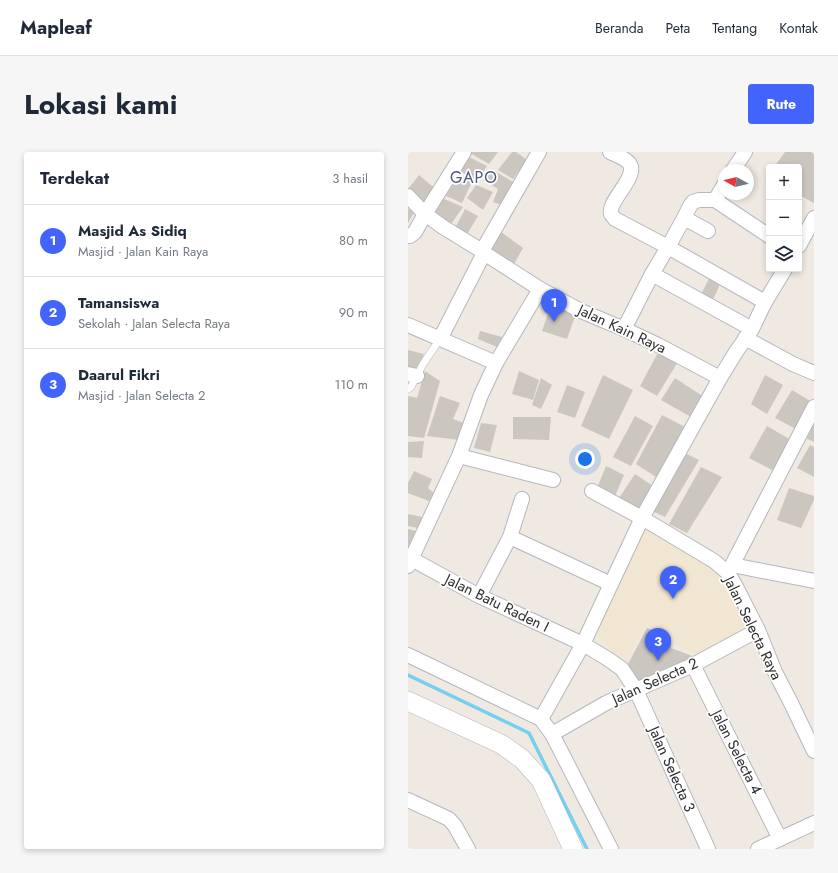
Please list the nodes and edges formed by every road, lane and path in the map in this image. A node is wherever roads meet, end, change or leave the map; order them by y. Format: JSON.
{"nodes":[{"id":1,"x":464,"y":152,"type":"edge"},
{"id":2,"x":540,"y":152,"type":"edge"},
{"id":3,"x":610,"y":152,"type":"edge"},
{"id":4,"x":744,"y":152,"type":"edge"},
{"id":5,"x":737,"y":164,"type":"edge"},
{"id":6,"x":718,"y":195,"type":"edge"},
{"id":7,"x":408,"y":196,"type":"edge"},
{"id":8,"x":715,"y":200,"type":"junction"},
{"id":9,"x":425,"y":214,"type":"junction"},
{"id":10,"x":684,"y":218,"type":"junction"},
{"id":11,"x":814,"y":218,"type":"edge"},
{"id":12,"x":708,"y":231,"type":"dead end"},
{"id":13,"x":766,"y":234,"type":"edge"},
{"id":14,"x":408,"y":236,"type":"edge"},
{"id":15,"x":802,"y":240,"type":"edge"},
{"id":16,"x":668,"y":247,"type":"junction"},
{"id":17,"x":483,"y":252,"type":"junction"},
{"id":18,"x":783,"y":272,"type":"edge"},
{"id":19,"x":652,"y":274,"type":"junction"},
{"id":20,"x":540,"y":289,"type":"junction"},
{"id":21,"x":765,"y":302,"type":"junction"},
{"id":22,"x":408,"y":325,"type":"edge"},
{"id":23,"x":624,"y":328,"type":"junction"},
{"id":24,"x":749,"y":334,"type":"junction"},
{"id":25,"x":440,"y":339,"type":"junction"},
{"id":26,"x":496,"y":363,"type":"junction"},
{"id":27,"x":814,"y":373,"type":"edge"},
{"id":28,"x":412,"y":375,"type":"edge"},
{"id":29,"x":720,"y":378,"type":"junction"},
{"id":30,"x":408,"y":389,"type":"edge"},
{"id":31,"x":814,"y":407,"type":"edge"},
{"id":32,"x":459,"y":456,"type":"junction"},
{"id":33,"x":553,"y":480,"type":"dead end"},
{"id":34,"x":592,"y":491,"type":"dead end"},
{"id":35,"x":522,"y":499,"type":"dead end"},
{"id":36,"x":642,"y":518,"type":"junction"},
{"id":37,"x":510,"y":537,"type":"junction"},
{"id":38,"x":409,"y":561,"type":"edge"},
{"id":39,"x":730,"y":569,"type":"junction"},
{"id":40,"x":814,"y":581,"type":"edge"},
{"id":41,"x":611,"y":584,"type":"junction"},
{"id":42,"x":479,"y":596,"type":"junction"},
{"id":43,"x":758,"y":630,"type":"junction"},
{"id":44,"x":583,"y":644,"type":"junction"},
{"id":45,"x":408,"y":655,"type":"edge"},
{"id":46,"x":693,"y":665,"type":"junction"},
{"id":47,"x":636,"y":690,"type":"junction"},
{"id":48,"x":408,"y":701,"type":"edge"},
{"id":49,"x":541,"y":719,"type":"junction"},
{"id":50,"x":552,"y":734,"type":"junction"},
{"id":51,"x":814,"y":750,"type":"edge"},
{"id":52,"x":408,"y":800,"type":"edge"},
{"id":53,"x":814,"y":823,"type":"edge"},
{"id":54,"x":780,"y":839,"type":"junction"},
{"id":55,"x":468,"y":849,"type":"edge"},
{"id":56,"x":573,"y":849,"type":"edge"},
{"id":57,"x":611,"y":849,"type":"edge"},
{"id":58,"x":708,"y":849,"type":"edge"},
{"id":59,"x":758,"y":849,"type":"edge"}],
"edges":[{"from":1,"to":9,"type":"street"},
{"from":2,"to":17,"type":"street"},
{"from":3,"to":16,"type":"street"},
{"from":4,"to":5,"type":"street"},
{"from":6,"to":8,"type":"street"},
{"from":7,"to":9,"type":"street","name":"Jalan Kain Raya"},
{"from":8,"to":10,"type":"street"},
{"from":8,"to":13,"type":"street"},
{"from":9,"to":14,"type":"street"},
{"from":9,"to":17,"type":"street","name":"Jalan Kain Raya"},
{"from":10,"to":12,"type":"street"},
{"from":10,"to":16,"type":"street"},
{"from":11,"to":15,"type":"street"},
{"from":16,"to":19,"type":"street"},
{"from":16,"to":21,"type":"street"},
{"from":17,"to":20,"type":"street","name":"Jalan Kain Raya"},
{"from":17,"to":25,"type":"street"},
{"from":18,"to":21,"type":"street"},
{"from":19,"to":23,"type":"street"},
{"from":19,"to":24,"type":"street"},
{"from":20,"to":23,"type":"street","name":"Jalan Kain Raya"},
{"from":20,"to":26,"type":"street"},
{"from":21,"to":24,"type":"street"},
{"from":22,"to":25,"type":"street"},
{"from":23,"to":29,"type":"street","name":"Jalan Kain Raya"},
{"from":24,"to":27,"type":"street"},
{"from":24,"to":29,"type":"street"},
{"from":25,"to":26,"type":"street"},
{"from":25,"to":28,"type":"lane"},
{"from":26,"to":32,"type":"street"},
{"from":28,"to":30,"type":"lane"},
{"from":29,"to":36,"type":"street"},
{"from":31,"to":39,"type":"street"},
{"from":32,"to":33,"type":"street"},
{"from":32,"to":38,"type":"street"},
{"from":34,"to":36,"type":"street","name":"Jalan Selecta Raya"},
{"from":35,"to":37,"type":"street"},
{"from":36,"to":39,"type":"street","name":"Jalan Selecta Raya"},
{"from":36,"to":41,"type":"street"},
{"from":37,"to":41,"type":"street"},
{"from":37,"to":42,"type":"street"},
{"from":38,"to":42,"type":"street","name":"Jalan Batu Raden I"},
{"from":39,"to":40,"type":"street"},
{"from":39,"to":43,"type":"street","name":"Jalan Selecta Raya"},
{"from":41,"to":44,"type":"street"},
{"from":42,"to":44,"type":"street","name":"Jalan Batu Raden I"},
{"from":43,"to":46,"type":"street","name":"Jalan Selecta 2"},
{"from":43,"to":51,"type":"street","name":"Jalan Selecta Raya"},
{"from":44,"to":47,"type":"street","name":"Jalan Batu Raden I"},
{"from":44,"to":49,"type":"street"},
{"from":45,"to":49,"type":"street"},
{"from":46,"to":47,"type":"street","name":"Jalan Selecta 2"},
{"from":46,"to":54,"type":"street","name":"Jalan Selecta 4"},
{"from":47,"to":50,"type":"street","name":"Jalan Selecta 2"},
{"from":47,"to":58,"type":"street","name":"Jalan Selecta 3"},
{"from":48,"to":56,"type":"street"},
{"from":49,"to":50,"type":"street"},
{"from":50,"to":57,"type":"street"},
{"from":52,"to":55,"type":"street"},
{"from":53,"to":54,"type":"street"},
{"from":54,"to":59,"type":"street"}]}
